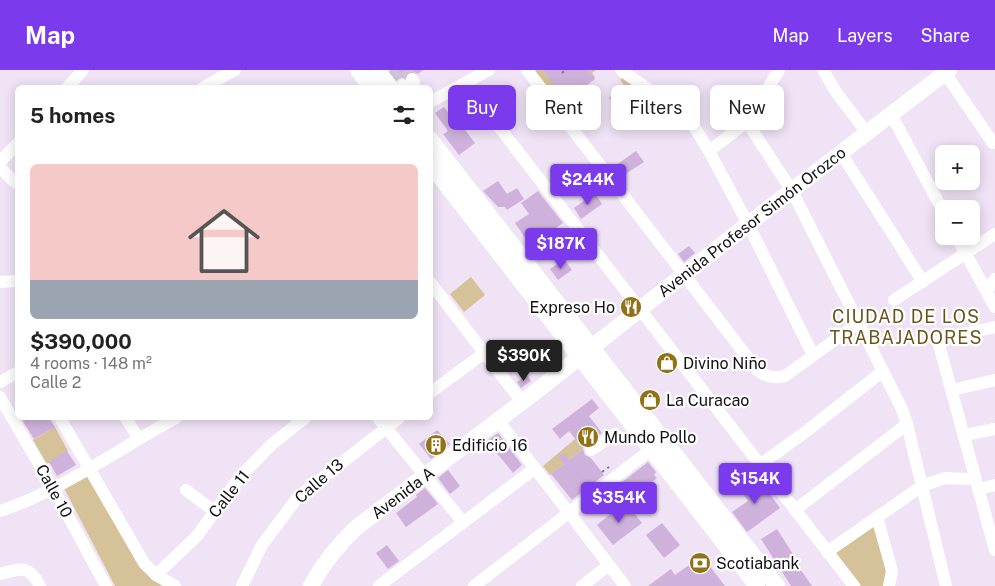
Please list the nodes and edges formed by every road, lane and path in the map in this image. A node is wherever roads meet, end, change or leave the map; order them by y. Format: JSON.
{"nodes":[{"id":1,"x":83,"y":70,"type":"edge"},
{"id":2,"x":235,"y":70,"type":"edge"},
{"id":3,"x":358,"y":70,"type":"edge"},
{"id":4,"x":377,"y":70,"type":"edge"},
{"id":5,"x":489,"y":70,"type":"edge"},
{"id":6,"x":527,"y":70,"type":"edge"},
{"id":7,"x":565,"y":70,"type":"edge"},
{"id":8,"x":621,"y":70,"type":"edge"},
{"id":9,"x":778,"y":70,"type":"edge"},
{"id":10,"x":823,"y":70,"type":"edge"},
{"id":11,"x":947,"y":72,"type":"edge"},
{"id":12,"x":562,"y":73,"type":"dead end"},
{"id":13,"x":465,"y":83,"type":"junction"},
{"id":14,"x":405,"y":84,"type":"edge"},
{"id":15,"x":70,"y":85,"type":"edge"},
{"id":16,"x":208,"y":85,"type":"edge"},
{"id":17,"x":369,"y":85,"type":"edge"},
{"id":18,"x":769,"y":85,"type":"edge"},
{"id":19,"x":433,"y":100,"type":"edge"},
{"id":20,"x":891,"y":114,"type":"junction"},
{"id":21,"x":737,"y":130,"type":"edge"},
{"id":22,"x":752,"y":130,"type":"edge"},
{"id":23,"x":867,"y":133,"type":"junction"},
{"id":24,"x":993,"y":143,"type":"dead end"},
{"id":25,"x":15,"y":146,"type":"edge"},
{"id":26,"x":433,"y":146,"type":"edge"},
{"id":27,"x":709,"y":151,"type":"junction"},
{"id":28,"x":841,"y":153,"type":"junction"},
{"id":29,"x":0,"y":162,"type":"edge"},
{"id":30,"x":0,"y":168,"type":"edge"},
{"id":31,"x":433,"y":168,"type":"edge"},
{"id":32,"x":15,"y":182,"type":"edge"},
{"id":33,"x":792,"y":190,"type":"junction"},
{"id":34,"x":937,"y":200,"type":"edge"},
{"id":35,"x":748,"y":224,"type":"junction"},
{"id":36,"x":995,"y":234,"type":"edge"},
{"id":37,"x":961,"y":245,"type":"edge"},
{"id":38,"x":965,"y":253,"type":"junction"},
{"id":39,"x":684,"y":276,"type":"junction"},
{"id":40,"x":995,"y":279,"type":"edge"},
{"id":41,"x":15,"y":281,"type":"edge"},
{"id":42,"x":0,"y":282,"type":"edge"},
{"id":43,"x":922,"y":282,"type":"junction"},
{"id":44,"x":433,"y":286,"type":"edge"},
{"id":45,"x":986,"y":291,"type":"junction"},
{"id":46,"x":894,"y":300,"type":"dead end"},
{"id":47,"x":995,"y":307,"type":"edge"},
{"id":48,"x":640,"y":309,"type":"junction"},
{"id":49,"x":858,"y":323,"type":"junction"},
{"id":50,"x":995,"y":327,"type":"edge"},
{"id":51,"x":585,"y":352,"type":"junction"},
{"id":52,"x":484,"y":353,"type":"junction"},
{"id":53,"x":813,"y":355,"type":"junction"},
{"id":54,"x":884,"y":370,"type":"junction"},
{"id":55,"x":15,"y":374,"type":"edge"},
{"id":56,"x":995,"y":380,"type":"edge"},
{"id":57,"x":0,"y":382,"type":"edge"},
{"id":58,"x":433,"y":387,"type":"edge"},
{"id":59,"x":952,"y":390,"type":"junction"},
{"id":60,"x":0,"y":397,"type":"edge"},
{"id":61,"x":522,"y":402,"type":"junction"},
{"id":62,"x":61,"y":420,"type":"edge"},
{"id":63,"x":127,"y":420,"type":"edge"},
{"id":64,"x":172,"y":420,"type":"edge"},
{"id":65,"x":303,"y":420,"type":"edge"},
{"id":66,"x":498,"y":420,"type":"junction"},
{"id":67,"x":382,"y":422,"type":"edge"},
{"id":68,"x":907,"y":424,"type":"junction"},
{"id":69,"x":995,"y":429,"type":"edge"},
{"id":70,"x":615,"y":434,"type":"dead end"},
{"id":71,"x":965,"y":435,"type":"junction"},
{"id":72,"x":138,"y":438,"type":"junction"},
{"id":73,"x":657,"y":445,"type":"junction"},
{"id":74,"x":591,"y":450,"type":"dead end"},
{"id":75,"x":760,"y":465,"type":"junction"},
{"id":76,"x":609,"y":466,"type":"dead end"},
{"id":77,"x":89,"y":467,"type":"junction"},
{"id":78,"x":534,"y":469,"type":"junction"},
{"id":79,"x":602,"y":472,"type":"dead end"},
{"id":80,"x":424,"y":476,"type":"junction"},
{"id":81,"x":976,"y":483,"type":"junction"},
{"id":82,"x":995,"y":485,"type":"edge"},
{"id":83,"x":922,"y":486,"type":"junction"},
{"id":84,"x":53,"y":488,"type":"junction"},
{"id":85,"x":186,"y":490,"type":"dead end"},
{"id":86,"x":795,"y":510,"type":"junction"},
{"id":87,"x":0,"y":511,"type":"edge"},
{"id":88,"x":214,"y":511,"type":"junction"},
{"id":89,"x":568,"y":513,"type":"junction"},
{"id":90,"x":877,"y":517,"type":"junction"},
{"id":91,"x":462,"y":522,"type":"junction"},
{"id":92,"x":993,"y":537,"type":"edge"},
{"id":93,"x":995,"y":550,"type":"edge"},
{"id":94,"x":827,"y":552,"type":"junction"},
{"id":95,"x":609,"y":565,"type":"junction"},
{"id":96,"x":0,"y":574,"type":"edge"},
{"id":97,"x":156,"y":575,"type":"junction"},
{"id":98,"x":773,"y":585,"type":"edge"},
{"id":99,"x":40,"y":586,"type":"edge"},
{"id":100,"x":106,"y":586,"type":"edge"},
{"id":101,"x":175,"y":586,"type":"edge"},
{"id":102,"x":242,"y":586,"type":"edge"},
{"id":103,"x":311,"y":586,"type":"edge"},
{"id":104,"x":379,"y":586,"type":"edge"},
{"id":105,"x":474,"y":586,"type":"edge"},
{"id":106,"x":582,"y":586,"type":"edge"},
{"id":107,"x":625,"y":586,"type":"edge"},
{"id":108,"x":757,"y":586,"type":"edge"},
{"id":109,"x":854,"y":586,"type":"edge"},
{"id":110,"x":890,"y":586,"type":"edge"},
{"id":111,"x":946,"y":586,"type":"edge"}],
"edges":[{"from":1,"to":15,"type":"street"},
{"from":2,"to":16,"type":"street"},
{"from":3,"to":17,"type":"main road"},
{"from":4,"to":14,"type":"main road"},
{"from":5,"to":13,"type":"street"},
{"from":6,"to":39,"type":"street"},
{"from":7,"to":12,"type":"path"},
{"from":8,"to":27,"type":"street"},
{"from":9,"to":18,"type":"street"},
{"from":10,"to":23,"type":"street"},
{"from":11,"to":20,"type":"main road","name":"Avenida Profesor Simón Orozco"},
{"from":11,"to":24,"type":"street"},
{"from":13,"to":19,"type":"street"},
{"from":13,"to":48,"type":"street"},
{"from":20,"to":23,"type":"main road","name":"Avenida Profesor Simón Orozco"},
{"from":20,"to":34,"type":"street"},
{"from":21,"to":27,"type":"street"},
{"from":22,"to":33,"type":"street"},
{"from":23,"to":28,"type":"main road","name":"Avenida Profesor Simón Orozco"},
{"from":25,"to":29,"type":"street"},
{"from":26,"to":51,"type":"main road"},
{"from":27,"to":35,"type":"street"},
{"from":28,"to":33,"type":"main road","name":"Avenida Profesor Simón Orozco"},
{"from":28,"to":43,"type":"street"},
{"from":30,"to":32,"type":"street"},
{"from":31,"to":51,"type":"main road"},
{"from":33,"to":35,"type":"main road","name":"Avenida Profesor Simón Orozco"},
{"from":33,"to":49,"type":"street"},
{"from":35,"to":39,"type":"main road","name":"Avenida Profesor Simón Orozco"},
{"from":35,"to":53,"type":"street"},
{"from":36,"to":38,"type":"street"},
{"from":37,"to":38,"type":"street"},
{"from":38,"to":43,"type":"street"},
{"from":38,"to":45,"type":"street"},
{"from":39,"to":48,"type":"main road","name":"Avenida Profesor Simón Orozco"},
{"from":39,"to":53,"type":"street"},
{"from":40,"to":45,"type":"street"},
{"from":41,"to":42,"type":"street"},
{"from":43,"to":46,"type":"street"},
{"from":44,"to":52,"type":"street"},
{"from":45,"to":47,"type":"street"},
{"from":48,"to":51,"type":"main road","name":"Avenida Profesor Simón Orozco"},
{"from":48,"to":75,"type":"street"},
{"from":49,"to":53,"type":"street"},
{"from":49,"to":54,"type":"street"},
{"from":50,"to":59,"type":"street"},
{"from":51,"to":61,"type":"main road","name":"Avenida A"},
{"from":51,"to":73,"type":"main road"},
{"from":52,"to":58,"type":"street"},
{"from":52,"to":61,"type":"street"},
{"from":54,"to":68,"type":"street"},
{"from":54,"to":75,"type":"street"},
{"from":55,"to":57,"type":"street"},
{"from":56,"to":59,"type":"street"},
{"from":59,"to":71,"type":"street"},
{"from":60,"to":84,"type":"street","name":"Calle 10"},
{"from":61,"to":66,"type":"main road","name":"Avenida A"},
{"from":62,"to":77,"type":"street"},
{"from":63,"to":72,"type":"street"},
{"from":64,"to":72,"type":"street"},
{"from":65,"to":88,"type":"street","name":"Calle 11"},
{"from":66,"to":78,"type":"street"},
{"from":66,"to":80,"type":"main road","name":"Avenida A"},
{"from":67,"to":80,"type":"street"},
{"from":67,"to":102,"type":"street","name":"Calle 13"},
{"from":68,"to":83,"type":"street"},
{"from":68,"to":86,"type":"street"},
{"from":69,"to":71,"type":"street"},
{"from":70,"to":74,"type":"street"},
{"from":71,"to":81,"type":"street"},
{"from":72,"to":77,"type":"street"},
{"from":73,"to":89,"type":"street"},
{"from":73,"to":98,"type":"main road"},
{"from":73,"to":108,"type":"main road"},
{"from":75,"to":86,"type":"street"},
{"from":76,"to":79,"type":"path"},
{"from":77,"to":84,"type":"street"},
{"from":77,"to":97,"type":"street"},
{"from":78,"to":89,"type":"street"},
{"from":78,"to":91,"type":"street"},
{"from":80,"to":91,"type":"street"},
{"from":80,"to":103,"type":"main road","name":"Avenida A"},
{"from":81,"to":82,"type":"street"},
{"from":81,"to":83,"type":"street"},
{"from":81,"to":92,"type":"street"},
{"from":83,"to":90,"type":"street"},
{"from":83,"to":111,"type":"street"},
{"from":84,"to":87,"type":"street"},
{"from":84,"to":100,"type":"street","name":"Calle 10"},
{"from":85,"to":88,"type":"street"},
{"from":86,"to":94,"type":"street"},
{"from":88,"to":97,"type":"street","name":"Calle 11"},
{"from":89,"to":95,"type":"street"},
{"from":89,"to":105,"type":"street"},
{"from":90,"to":94,"type":"street"},
{"from":90,"to":110,"type":"street"},
{"from":91,"to":104,"type":"street"},
{"from":92,"to":93,"type":"street"},
{"from":94,"to":109,"type":"street"},
{"from":95,"to":106,"type":"street"},
{"from":95,"to":107,"type":"street"},
{"from":96,"to":99,"type":"street"},
{"from":97,"to":101,"type":"street"}]}
